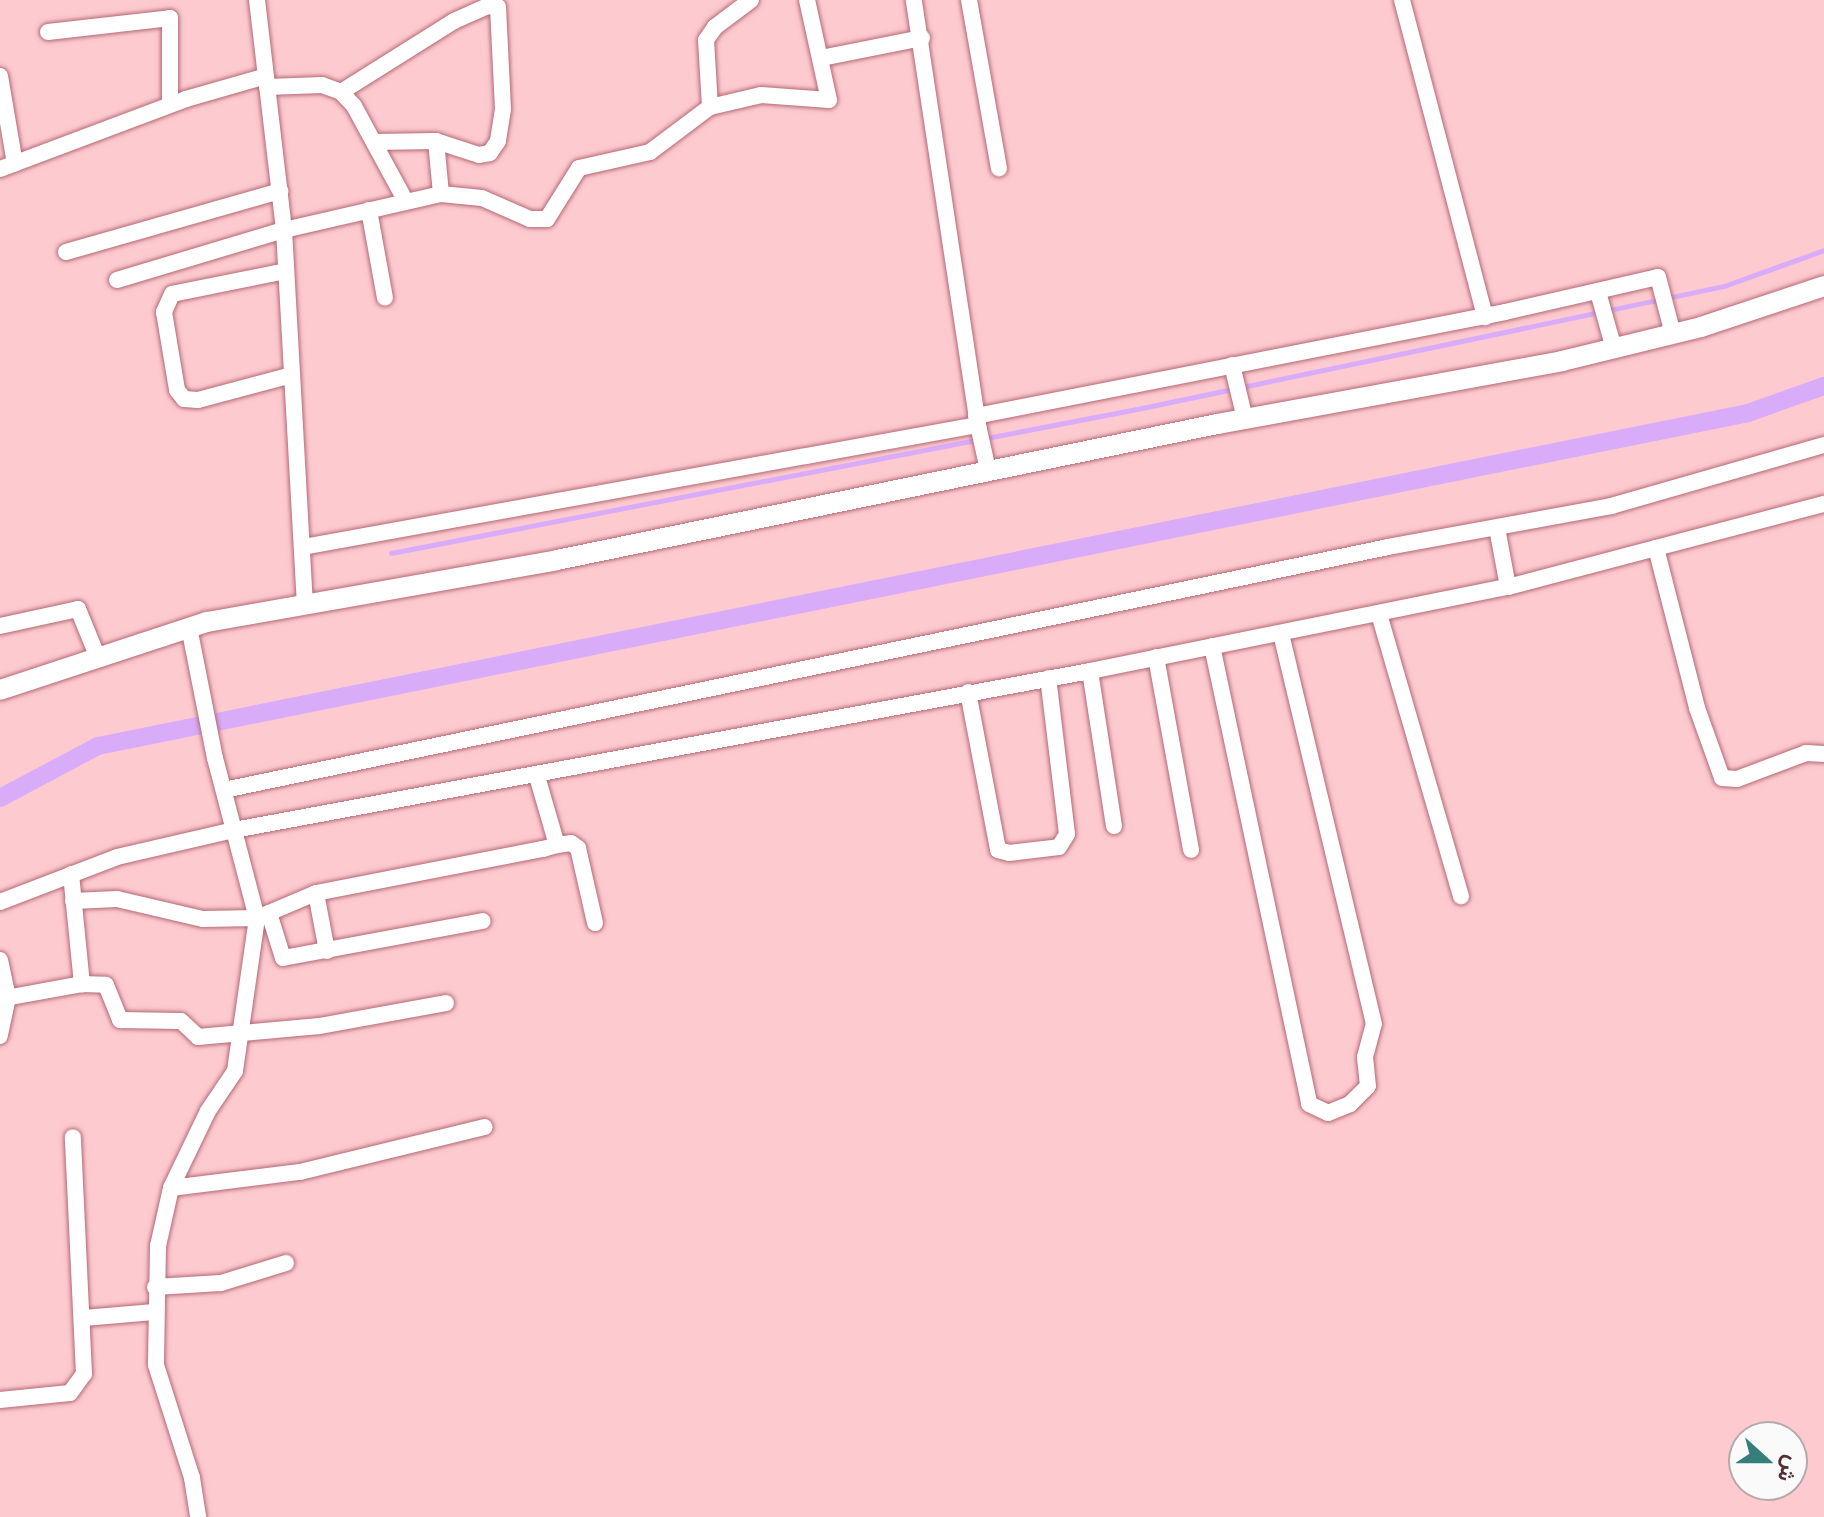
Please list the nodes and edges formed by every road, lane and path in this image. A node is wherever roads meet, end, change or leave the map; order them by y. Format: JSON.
{"nodes":[{"id":1,"x":168,"y":0,"type":"edge"},
{"id":2,"x":257,"y":0,"type":"edge"},
{"id":3,"x":751,"y":0,"type":"edge"},
{"id":4,"x":807,"y":0,"type":"edge"},
{"id":5,"x":914,"y":0,"type":"edge"},
{"id":6,"x":969,"y":0,"type":"edge"},
{"id":7,"x":1402,"y":0,"type":"edge"},
{"id":8,"x":170,"y":18,"type":"junction"},
{"id":9,"x":48,"y":32,"type":"dead end"},
{"id":10,"x":922,"y":38,"type":"junction"},
{"id":11,"x":821,"y":58,"type":"junction"},
{"id":12,"x":0,"y":76,"type":"edge"},
{"id":13,"x":267,"y":81,"type":"junction"},
{"id":14,"x":341,"y":92,"type":"junction"},
{"id":15,"x":170,"y":104,"type":"junction"},
{"id":16,"x":710,"y":107,"type":"junction"},
{"id":17,"x":436,"y":141,"type":"junction"},
{"id":18,"x":374,"y":142,"type":"junction"},
{"id":19,"x":7,"y":167,"type":"edge"},
{"id":20,"x":999,"y":168,"type":"dead end"},
{"id":21,"x":280,"y":191,"type":"junction"},
{"id":22,"x":441,"y":194,"type":"junction"},
{"id":23,"x":405,"y":200,"type":"junction"},
{"id":24,"x":369,"y":210,"type":"junction"},
{"id":25,"x":284,"y":230,"type":"junction"},
{"id":26,"x":66,"y":252,"type":"dead end"},
{"id":27,"x":286,"y":271,"type":"junction"},
{"id":28,"x":117,"y":280,"type":"dead end"},
{"id":29,"x":1824,"y":286,"type":"edge"},
{"id":30,"x":1598,"y":292,"type":"junction"},
{"id":31,"x":385,"y":298,"type":"dead end"},
{"id":32,"x":1485,"y":317,"type":"junction"},
{"id":33,"x":1673,"y":334,"type":"junction"},
{"id":34,"x":1614,"y":349,"type":"junction"},
{"id":35,"x":1233,"y":370,"type":"junction"},
{"id":36,"x":292,"y":375,"type":"junction"},
{"id":37,"x":1242,"y":409,"type":"junction"},
{"id":38,"x":977,"y":421,"type":"junction"},
{"id":39,"x":1824,"y":445,"type":"edge"},
{"id":40,"x":988,"y":470,"type":"junction"},
{"id":41,"x":1824,"y":504,"type":"edge"},
{"id":42,"x":1497,"y":528,"type":"junction"},
{"id":43,"x":303,"y":547,"type":"junction"},
{"id":44,"x":1656,"y":548,"type":"junction"},
{"id":45,"x":1508,"y":587,"type":"junction"},
{"id":46,"x":305,"y":605,"type":"junction"},
{"id":47,"x":1379,"y":614,"type":"junction"},
{"id":48,"x":0,"y":626,"type":"edge"},
{"id":49,"x":189,"y":627,"type":"junction"},
{"id":50,"x":1281,"y":634,"type":"junction"},
{"id":51,"x":1212,"y":646,"type":"junction"},
{"id":52,"x":1156,"y":657,"type":"junction"},
{"id":53,"x":98,"y":658,"type":"junction"},
{"id":54,"x":1090,"y":671,"type":"junction"},
{"id":55,"x":1048,"y":678,"type":"junction"},
{"id":56,"x":0,"y":690,"type":"edge"},
{"id":57,"x":968,"y":692,"type":"junction"},
{"id":58,"x":1824,"y":754,"type":"edge"},
{"id":59,"x":537,"y":776,"type":"junction"},
{"id":60,"x":224,"y":790,"type":"junction"},
{"id":61,"x":1114,"y":826,"type":"dead end"},
{"id":62,"x":234,"y":830,"type":"junction"},
{"id":63,"x":557,"y":845,"type":"junction"},
{"id":64,"x":1191,"y":850,"type":"dead end"},
{"id":65,"x":71,"y":874,"type":"junction"},
{"id":66,"x":316,"y":893,"type":"junction"},
{"id":67,"x":1461,"y":896,"type":"dead end"},
{"id":68,"x":73,"y":901,"type":"junction"},
{"id":69,"x":0,"y":902,"type":"edge"},
{"id":70,"x":263,"y":916,"type":"junction"},
{"id":71,"x":483,"y":921,"type":"dead end"},
{"id":72,"x":595,"y":923,"type":"dead end"},
{"id":73,"x":327,"y":951,"type":"junction"},
{"id":74,"x":0,"y":960,"type":"edge"},
{"id":75,"x":82,"y":984,"type":"junction"},
{"id":76,"x":4,"y":998,"type":"edge"},
{"id":77,"x":446,"y":1003,"type":"dead end"},
{"id":78,"x":240,"y":1030,"type":"junction"},
{"id":79,"x":0,"y":1036,"type":"edge"},
{"id":80,"x":485,"y":1127,"type":"dead end"},
{"id":81,"x":73,"y":1137,"type":"dead end"},
{"id":82,"x":171,"y":1188,"type":"junction"},
{"id":83,"x":286,"y":1263,"type":"dead end"},
{"id":84,"x":155,"y":1287,"type":"junction"},
{"id":85,"x":155,"y":1312,"type":"junction"},
{"id":86,"x":83,"y":1318,"type":"junction"},
{"id":87,"x":0,"y":1400,"type":"edge"},
{"id":88,"x":198,"y":1517,"type":"edge"}],
"edges":[{"from":1,"to":8,"type":"street"},
{"from":2,"to":13,"type":"street"},
{"from":3,"to":16,"type":"street"},
{"from":4,"to":11,"type":"street"},
{"from":5,"to":10,"type":"street"},
{"from":6,"to":20,"type":"street"},
{"from":7,"to":32,"type":"street"},
{"from":8,"to":9,"type":"street"},
{"from":8,"to":15,"type":"street"},
{"from":10,"to":11,"type":"street"},
{"from":10,"to":38,"type":"street"},
{"from":11,"to":16,"type":"street"},
{"from":12,"to":19,"type":"street"},
{"from":13,"to":14,"type":"street"},
{"from":13,"to":15,"type":"street"},
{"from":13,"to":21,"type":"street"},
{"from":14,"to":17,"type":"street"},
{"from":14,"to":18,"type":"street"},
{"from":15,"to":19,"type":"street"},
{"from":16,"to":22,"type":"street"},
{"from":17,"to":18,"type":"street"},
{"from":17,"to":22,"type":"street"},
{"from":18,"to":23,"type":"street"},
{"from":21,"to":25,"type":"street"},
{"from":21,"to":26,"type":"street"},
{"from":22,"to":23,"type":"street"},
{"from":23,"to":24,"type":"street"},
{"from":24,"to":25,"type":"street"},
{"from":24,"to":31,"type":"street"},
{"from":25,"to":27,"type":"street"},
{"from":25,"to":28,"type":"street"},
{"from":27,"to":36,"type":"street"},
{"from":27,"to":36,"type":"street"},
{"from":29,"to":33,"type":"street"},
{"from":30,"to":32,"type":"street"},
{"from":30,"to":33,"type":"street"},
{"from":30,"to":34,"type":"street"},
{"from":32,"to":35,"type":"street"},
{"from":33,"to":34,"type":"street"},
{"from":34,"to":37,"type":"street"},
{"from":35,"to":37,"type":"street"},
{"from":35,"to":38,"type":"street"},
{"from":36,"to":43,"type":"street"},
{"from":37,"to":40,"type":"street"},
{"from":38,"to":40,"type":"street"},
{"from":38,"to":43,"type":"street"},
{"from":39,"to":42,"type":"street"},
{"from":40,"to":46,"type":"street"},
{"from":41,"to":44,"type":"street"},
{"from":42,"to":45,"type":"street"},
{"from":42,"to":60,"type":"street"},
{"from":43,"to":46,"type":"street"},
{"from":44,"to":45,"type":"street"},
{"from":44,"to":58,"type":"street"},
{"from":45,"to":47,"type":"street"},
{"from":46,"to":49,"type":"street"},
{"from":47,"to":50,"type":"street"},
{"from":47,"to":67,"type":"street"},
{"from":48,"to":53,"type":"street"},
{"from":49,"to":53,"type":"street"},
{"from":49,"to":60,"type":"street"},
{"from":50,"to":51,"type":"street"},
{"from":50,"to":51,"type":"street"},
{"from":51,"to":52,"type":"street"},
{"from":52,"to":54,"type":"street"},
{"from":52,"to":64,"type":"street"},
{"from":53,"to":56,"type":"street"},
{"from":54,"to":55,"type":"street"},
{"from":54,"to":61,"type":"street"},
{"from":55,"to":57,"type":"street"},
{"from":55,"to":57,"type":"street"},
{"from":57,"to":59,"type":"street"},
{"from":59,"to":62,"type":"street"},
{"from":59,"to":63,"type":"street"},
{"from":60,"to":62,"type":"street"},
{"from":62,"to":65,"type":"street"},
{"from":62,"to":70,"type":"street"},
{"from":63,"to":66,"type":"street"},
{"from":63,"to":72,"type":"street"},
{"from":65,"to":68,"type":"street"},
{"from":65,"to":69,"type":"street"},
{"from":66,"to":70,"type":"street"},
{"from":66,"to":73,"type":"street"},
{"from":68,"to":70,"type":"street"},
{"from":68,"to":75,"type":"street"},
{"from":70,"to":73,"type":"street"},
{"from":70,"to":78,"type":"street"},
{"from":71,"to":73,"type":"street"},
{"from":74,"to":76,"type":"street"},
{"from":75,"to":76,"type":"street"},
{"from":75,"to":78,"type":"street"},
{"from":76,"to":79,"type":"street"},
{"from":77,"to":78,"type":"street"},
{"from":78,"to":82,"type":"street"},
{"from":80,"to":82,"type":"street"},
{"from":81,"to":86,"type":"street"},
{"from":82,"to":84,"type":"street"},
{"from":83,"to":84,"type":"street"},
{"from":84,"to":85,"type":"street"},
{"from":85,"to":86,"type":"street"},
{"from":85,"to":88,"type":"street"},
{"from":86,"to":87,"type":"street"}]}
